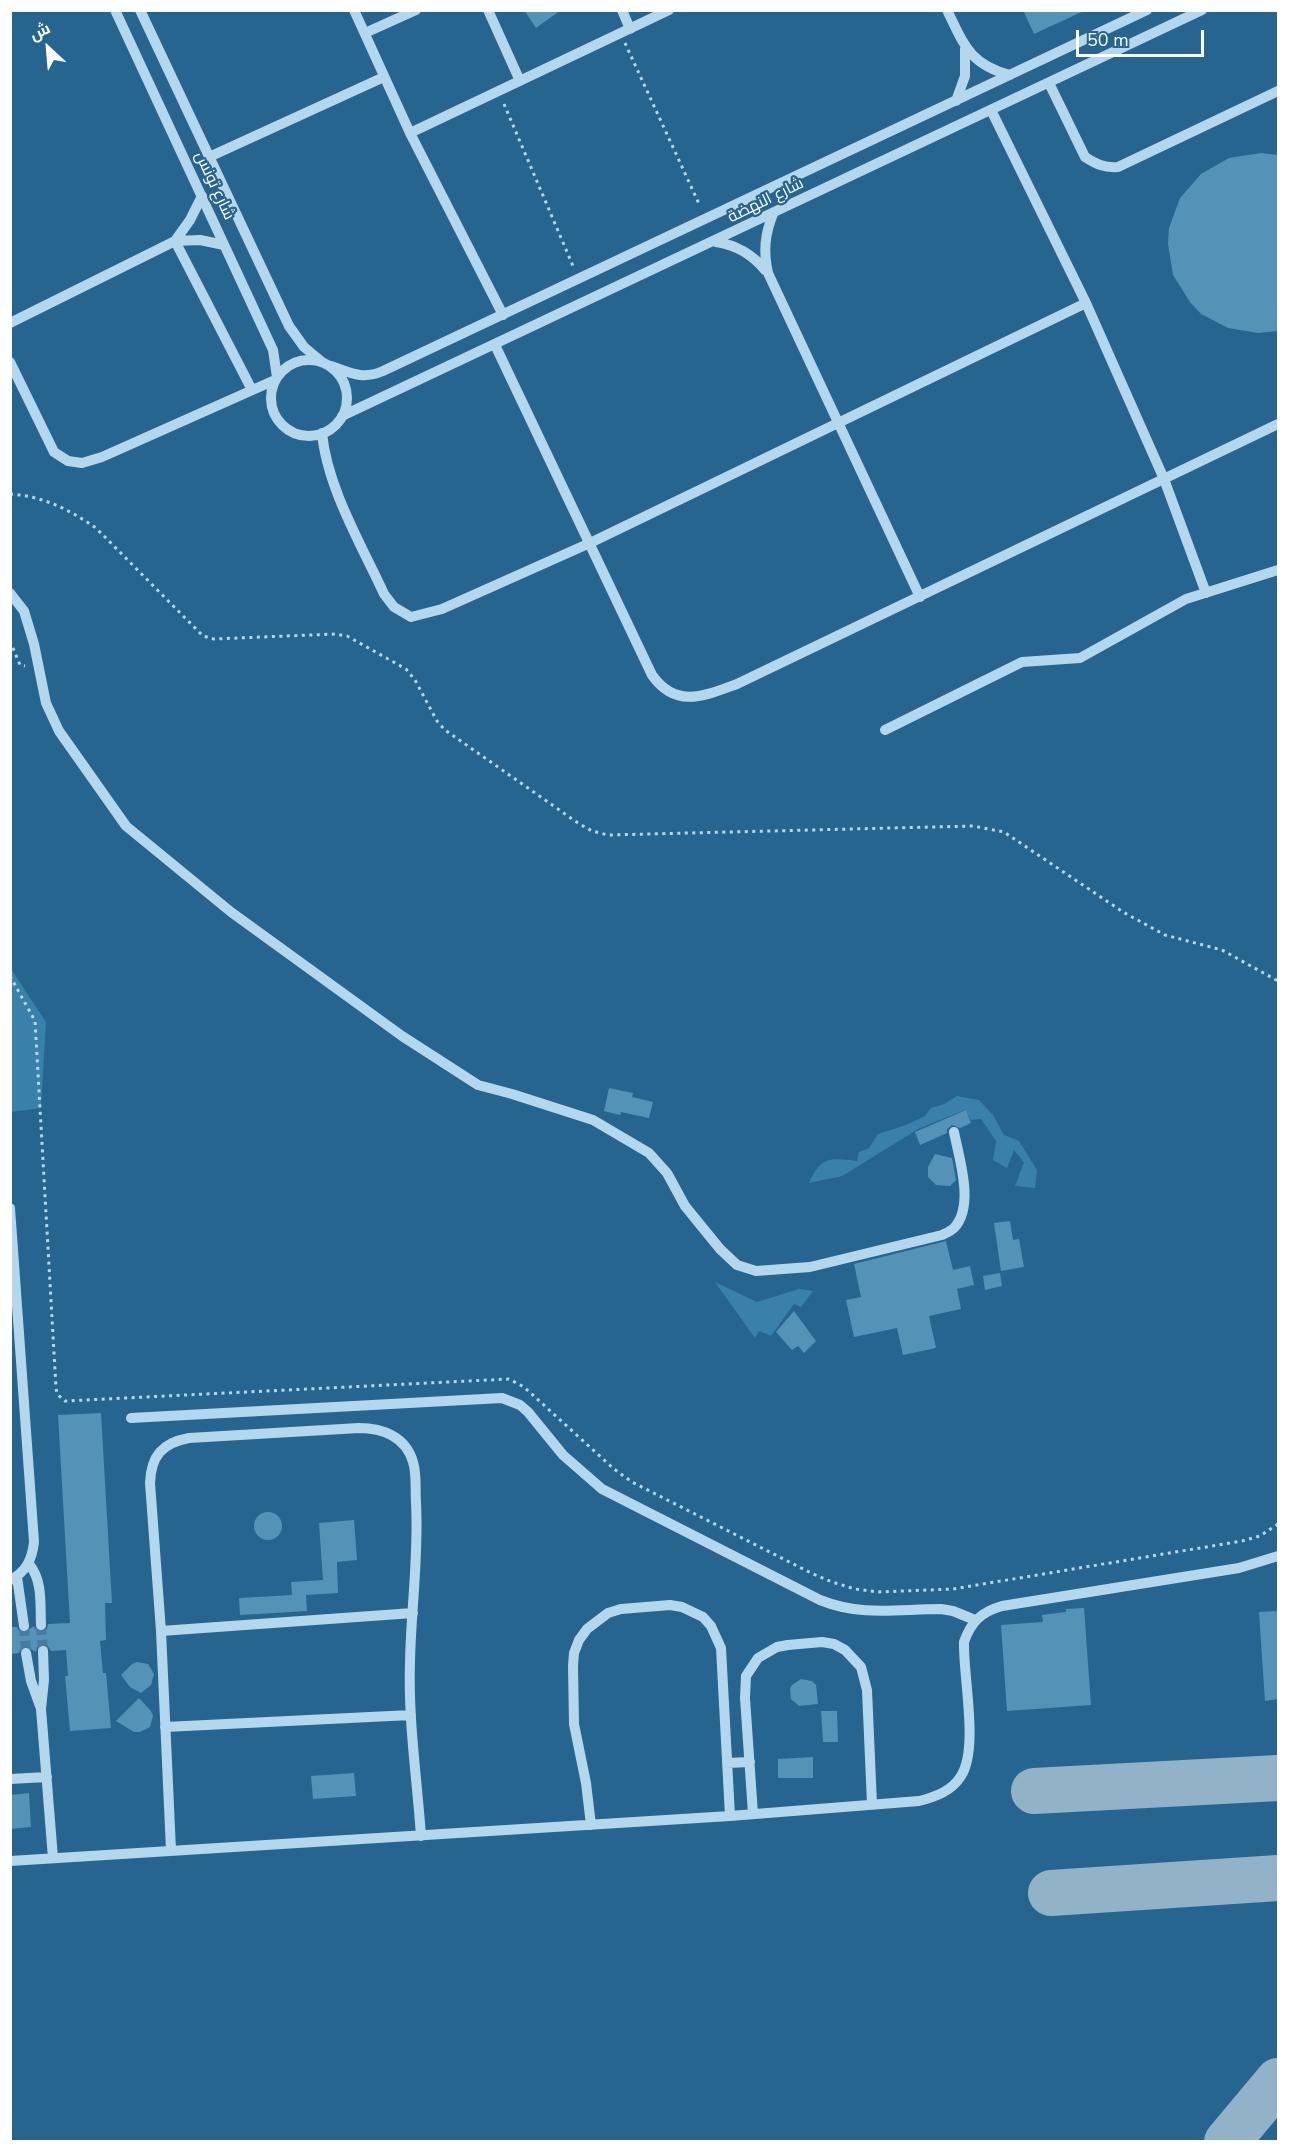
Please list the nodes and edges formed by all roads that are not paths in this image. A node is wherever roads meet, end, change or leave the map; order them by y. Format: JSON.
{"nodes":[{"id":1,"x":115,"y":10,"type":"edge"},
{"id":2,"x":140,"y":10,"type":"edge"},
{"id":3,"x":354,"y":10,"type":"edge"},
{"id":4,"x":416,"y":10,"type":"edge"},
{"id":5,"x":488,"y":10,"type":"edge"},
{"id":6,"x":622,"y":10,"type":"edge"},
{"id":7,"x":669,"y":10,"type":"edge"},
{"id":8,"x":947,"y":10,"type":"edge"},
{"id":9,"x":1148,"y":10,"type":"edge"},
{"id":10,"x":1202,"y":10,"type":"edge"},
{"id":11,"x":626,"y":31,"type":"junction"},
{"id":12,"x":365,"y":33,"type":"junction"},
{"id":13,"x":966,"y":49,"type":"junction"},
{"id":14,"x":1010,"y":75,"type":"junction"},
{"id":15,"x":384,"y":77,"type":"junction"},
{"id":16,"x":520,"y":81,"type":"junction"},
{"id":17,"x":1049,"y":83,"type":"junction"},
{"id":18,"x":1278,"y":91,"type":"edge"},
{"id":19,"x":956,"y":101,"type":"junction"},
{"id":20,"x":991,"y":110,"type":"junction"},
{"id":21,"x":410,"y":133,"type":"junction"},
{"id":22,"x":208,"y":157,"type":"junction"},
{"id":23,"x":202,"y":196,"type":"junction"},
{"id":24,"x":773,"y":214,"type":"junction"},
{"id":25,"x":175,"y":241,"type":"junction"},
{"id":26,"x":716,"y":242,"type":"junction"},
{"id":27,"x":224,"y":244,"type":"junction"},
{"id":28,"x":768,"y":273,"type":"junction"},
{"id":29,"x":1086,"y":303,"type":"junction"},
{"id":30,"x":503,"y":315,"type":"junction"},
{"id":31,"x":10,"y":323,"type":"edge"},
{"id":32,"x":495,"y":345,"type":"junction"},
{"id":33,"x":10,"y":362,"type":"edge"},
{"id":34,"x":326,"y":364,"type":"junction"},
{"id":35,"x":276,"y":379,"type":"junction"},
{"id":36,"x":252,"y":390,"type":"junction"},
{"id":37,"x":342,"y":416,"type":"junction"},
{"id":38,"x":838,"y":423,"type":"junction"},
{"id":39,"x":1278,"y":424,"type":"edge"},
{"id":40,"x":322,"y":433,"type":"junction"},
{"id":41,"x":1164,"y":479,"type":"junction"},
{"id":42,"x":590,"y":543,"type":"junction"},
{"id":43,"x":1278,"y":570,"type":"edge"},
{"id":44,"x":1206,"y":592,"type":"junction"},
{"id":45,"x":10,"y":593,"type":"edge"},
{"id":46,"x":920,"y":597,"type":"junction"},
{"id":47,"x":885,"y":730,"type":"dead end"},
{"id":48,"x":954,"y":1132,"type":"dead end"},
{"id":49,"x":10,"y":1208,"type":"edge"},
{"id":50,"x":130,"y":1418,"type":"dead end"},
{"id":51,"x":1278,"y":1556,"type":"edge"},
{"id":52,"x":29,"y":1564,"type":"junction"},
{"id":53,"x":14,"y":1578,"type":"edge"},
{"id":54,"x":413,"y":1613,"type":"junction"},
{"id":55,"x":975,"y":1620,"type":"junction"},
{"id":56,"x":41,"y":1625,"type":"tunnel mouth"},
{"id":57,"x":24,"y":1626,"type":"tunnel mouth"},
{"id":58,"x":161,"y":1630,"type":"junction"},
{"id":59,"x":43,"y":1651,"type":"tunnel mouth"},
{"id":60,"x":26,"y":1653,"type":"tunnel mouth"},
{"id":61,"x":41,"y":1709,"type":"junction"},
{"id":62,"x":411,"y":1715,"type":"junction"},
{"id":63,"x":165,"y":1727,"type":"junction"},
{"id":64,"x":750,"y":1762,"type":"junction"},
{"id":65,"x":727,"y":1763,"type":"junction"},
{"id":66,"x":46,"y":1777,"type":"junction"},
{"id":67,"x":10,"y":1779,"type":"edge"},
{"id":68,"x":872,"y":1804,"type":"junction"},
{"id":69,"x":753,"y":1814,"type":"junction"},
{"id":70,"x":730,"y":1816,"type":"junction"},
{"id":71,"x":591,"y":1825,"type":"junction"},
{"id":72,"x":421,"y":1836,"type":"junction"},
{"id":73,"x":171,"y":1850,"type":"junction"},
{"id":74,"x":53,"y":1858,"type":"junction"},
{"id":75,"x":10,"y":1861,"type":"edge"}],
"edges":[{"from":1,"to":23,"type":"street","name":"شارع تونس"},
{"from":2,"to":22,"type":"street","name":"شارع تونس"},
{"from":3,"to":12,"type":"street"},
{"from":4,"to":12,"type":"street"},
{"from":5,"to":16,"type":"street"},
{"from":6,"to":11,"type":"street"},
{"from":7,"to":11,"type":"street"},
{"from":8,"to":13,"type":"street"},
{"from":9,"to":14,"type":"street","name":"شارع النهضة"},
{"from":10,"to":17,"type":"street","name":"شارع النهضة"},
{"from":11,"to":16,"type":"street"},
{"from":12,"to":15,"type":"street"},
{"from":13,"to":14,"type":"street"},
{"from":13,"to":19,"type":"street"},
{"from":14,"to":19,"type":"street","name":"شارع النهضة"},
{"from":15,"to":21,"type":"street"},
{"from":15,"to":22,"type":"street"},
{"from":16,"to":21,"type":"street"},
{"from":17,"to":18,"type":"street"},
{"from":17,"to":20,"type":"street","name":"شارع النهضة"},
{"from":19,"to":30,"type":"street","name":"شارع النهضة"},
{"from":20,"to":24,"type":"street","name":"شارع النهضة"},
{"from":20,"to":29,"type":"street"},
{"from":21,"to":30,"type":"street"},
{"from":22,"to":34,"type":"street","name":"شارع تونس"},
{"from":23,"to":25,"type":"street"},
{"from":23,"to":27,"type":"street","name":"شارع تونس"},
{"from":24,"to":26,"type":"street","name":"شارع النهضة"},
{"from":24,"to":28,"type":"street"},
{"from":25,"to":27,"type":"street"},
{"from":25,"to":31,"type":"street"},
{"from":25,"to":36,"type":"street"},
{"from":26,"to":28,"type":"street"},
{"from":26,"to":32,"type":"street","name":"شارع النهضة"},
{"from":27,"to":35,"type":"street","name":"شارع تونس"},
{"from":28,"to":38,"type":"street"},
{"from":29,"to":38,"type":"street"},
{"from":29,"to":41,"type":"street"},
{"from":30,"to":34,"type":"street","name":"شارع النهضة"},
{"from":32,"to":37,"type":"street","name":"شارع النهضة"},
{"from":32,"to":42,"type":"street"},
{"from":33,"to":36,"type":"street"},
{"from":34,"to":35,"type":"street"},
{"from":34,"to":37,"type":"street"},
{"from":35,"to":36,"type":"street"},
{"from":35,"to":40,"type":"street"},
{"from":37,"to":40,"type":"street"},
{"from":38,"to":42,"type":"street"},
{"from":38,"to":46,"type":"street"},
{"from":39,"to":41,"type":"street"},
{"from":40,"to":42,"type":"street"},
{"from":41,"to":44,"type":"street"},
{"from":41,"to":46,"type":"street"},
{"from":42,"to":46,"type":"street"},
{"from":43,"to":44,"type":"street"},
{"from":44,"to":47,"type":"street"},
{"from":45,"to":48,"type":"street"},
{"from":49,"to":52,"type":"street"},
{"from":50,"to":55,"type":"street"},
{"from":51,"to":55,"type":"street"},
{"from":52,"to":53,"type":"street"},
{"from":52,"to":56,"type":"street"},
{"from":53,"to":57,"type":"street"},
{"from":54,"to":58,"type":"street"},
{"from":54,"to":58,"type":"street"},
{"from":54,"to":62,"type":"street"},
{"from":55,"to":68,"type":"street"},
{"from":58,"to":63,"type":"street"},
{"from":59,"to":61,"type":"street"},
{"from":60,"to":61,"type":"street"},
{"from":61,"to":66,"type":"street"},
{"from":62,"to":63,"type":"street"},
{"from":62,"to":72,"type":"street"},
{"from":63,"to":73,"type":"street"},
{"from":64,"to":65,"type":"street"},
{"from":64,"to":68,"type":"street"},
{"from":64,"to":69,"type":"street"},
{"from":65,"to":70,"type":"street"},
{"from":65,"to":71,"type":"street"},
{"from":66,"to":67,"type":"street"},
{"from":66,"to":74,"type":"street"},
{"from":68,"to":69,"type":"street"},
{"from":69,"to":70,"type":"street"},
{"from":70,"to":71,"type":"street"},
{"from":71,"to":72,"type":"street"},
{"from":72,"to":73,"type":"street"},
{"from":73,"to":74,"type":"street"},
{"from":74,"to":75,"type":"street"}]}
